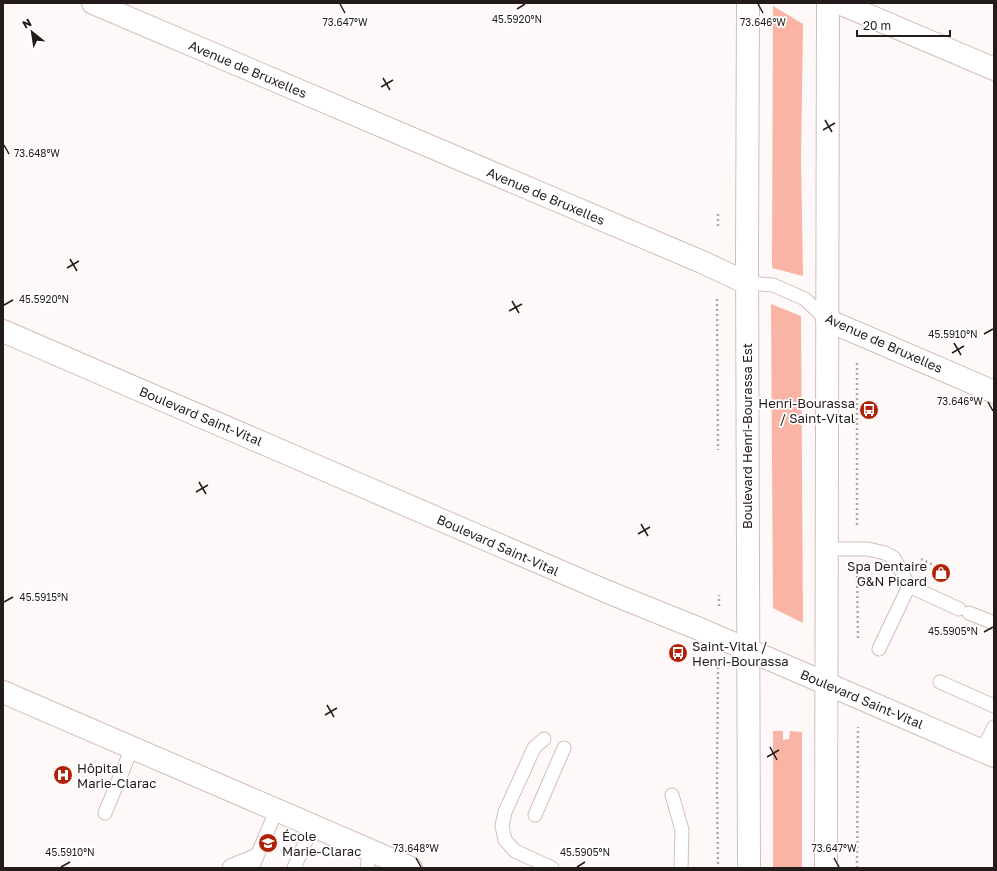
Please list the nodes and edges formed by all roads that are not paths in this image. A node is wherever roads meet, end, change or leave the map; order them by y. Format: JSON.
{"nodes":[{"id":1,"x":93,"y":3,"type":"edge"},
{"id":2,"x":748,"y":3,"type":"edge"},
{"id":3,"x":828,"y":3,"type":"edge"},
{"id":4,"x":839,"y":3,"type":"edge"},
{"id":5,"x":994,"y":69,"type":"edge"},
{"id":6,"x":747,"y":283,"type":"junction"},
{"id":7,"x":827,"y":320,"type":"junction"},
{"id":8,"x":3,"y":331,"type":"edge"},
{"id":9,"x":994,"y":392,"type":"edge"},
{"id":10,"x":826,"y":549,"type":"junction"},
{"id":11,"x":908,"y":586,"type":"junction"},
{"id":12,"x":994,"y":623,"type":"edge"},
{"id":13,"x":879,"y":649,"type":"dead end"},
{"id":14,"x":749,"y":651,"type":"junction"},
{"id":15,"x":940,"y":682,"type":"dead end"},
{"id":16,"x":826,"y":684,"type":"junction"},
{"id":17,"x":3,"y":692,"type":"edge"},
{"id":18,"x":994,"y":706,"type":"edge"},
{"id":19,"x":994,"y":727,"type":"edge"},
{"id":20,"x":544,"y":739,"type":"dead end"},
{"id":21,"x":132,"y":748,"type":"junction"},
{"id":22,"x":564,"y":748,"type":"dead end"},
{"id":23,"x":988,"y":753,"type":"edge"},
{"id":24,"x":672,"y":795,"type":"dead end"},
{"id":25,"x":277,"y":809,"type":"junction"},
{"id":26,"x":106,"y":813,"type":"dead end"},
{"id":27,"x":535,"y":815,"type":"dead end"},
{"id":28,"x":312,"y":825,"type":"junction"},
{"id":29,"x":257,"y":855,"type":"junction"},
{"id":30,"x":368,"y":859,"type":"edge"},
{"id":31,"x":229,"y":868,"type":"edge"},
{"id":32,"x":252,"y":868,"type":"edge"},
{"id":33,"x":294,"y":868,"type":"edge"},
{"id":34,"x":412,"y":868,"type":"edge"},
{"id":35,"x":552,"y":868,"type":"edge"},
{"id":36,"x":681,"y":868,"type":"edge"},
{"id":37,"x":749,"y":868,"type":"edge"},
{"id":38,"x":826,"y":868,"type":"edge"}],
"edges":[{"from":1,"to":6,"type":"street","name":"Avenue de Bruxelles"},
{"from":2,"to":6,"type":"street","name":"Boulevard Henri-Bourassa Est"},
{"from":3,"to":7,"type":"street"},
{"from":4,"to":5,"type":"street"},
{"from":6,"to":7,"type":"lane","name":"Avenue de Bruxelles"},
{"from":6,"to":14,"type":"street","name":"Boulevard Henri-Bourassa Est"},
{"from":7,"to":9,"type":"street","name":"Avenue de Bruxelles"},
{"from":7,"to":10,"type":"street"},
{"from":8,"to":14,"type":"street","name":"Boulevard Saint-Vital"},
{"from":10,"to":11,"type":"lane"},
{"from":10,"to":16,"type":"street"},
{"from":11,"to":12,"type":"lane"},
{"from":11,"to":13,"type":"lane"},
{"from":14,"to":16,"type":"street","name":"Boulevard Saint-Vital"},
{"from":14,"to":37,"type":"street","name":"Boulevard Henri-Bourassa Est"},
{"from":15,"to":18,"type":"lane"},
{"from":16,"to":23,"type":"street","name":"Boulevard Saint-Vital"},
{"from":16,"to":38,"type":"street"},
{"from":17,"to":21,"type":"street"},
{"from":19,"to":23,"type":"lane"},
{"from":20,"to":35,"type":"lane"},
{"from":21,"to":25,"type":"street"},
{"from":21,"to":26,"type":"lane"},
{"from":22,"to":27,"type":"lane"},
{"from":24,"to":36,"type":"lane"},
{"from":25,"to":28,"type":"street"},
{"from":25,"to":29,"type":"lane"},
{"from":28,"to":30,"type":"street"},
{"from":28,"to":33,"type":"lane"},
{"from":29,"to":31,"type":"lane"},
{"from":29,"to":32,"type":"lane"},
{"from":30,"to":34,"type":"street"}]}
